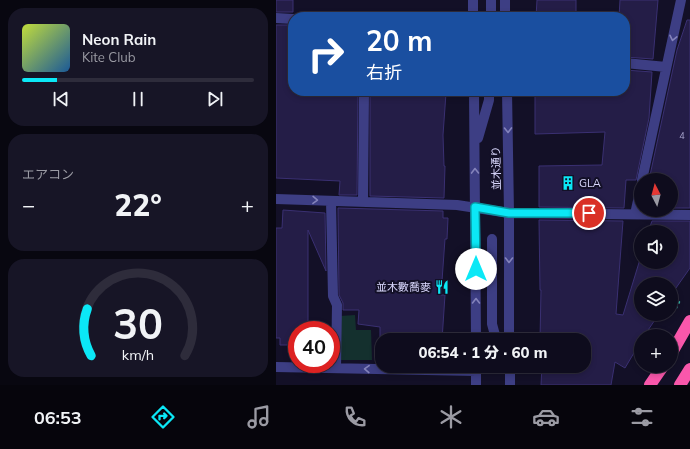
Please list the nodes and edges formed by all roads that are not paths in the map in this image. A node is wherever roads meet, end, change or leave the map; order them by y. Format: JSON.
{"nodes":[{"id":1,"x":473,"y":0,"type":"edge"},
{"id":2,"x":491,"y":0,"type":"edge"},
{"id":3,"x":505,"y":0,"type":"edge"},
{"id":4,"x":681,"y":0,"type":"edge"},
{"id":5,"x":473,"y":12,"type":"edge"},
{"id":6,"x":490,"y":12,"type":"edge"},
{"id":7,"x":506,"y":12,"type":"edge"},
{"id":8,"x":276,"y":18,"type":"edge"},
{"id":9,"x":288,"y":19,"type":"edge"},
{"id":10,"x":630,"y":63,"type":"edge"},
{"id":11,"x":666,"y":67,"type":"junction"},
{"id":12,"x":364,"y":96,"type":"edge"},
{"id":13,"x":474,"y":96,"type":"edge"},
{"id":14,"x":489,"y":96,"type":"edge"},
{"id":15,"x":507,"y":96,"type":"edge"},
{"id":16,"x":475,"y":148,"type":"junction"},
{"id":17,"x":643,"y":173,"type":"edge"},
{"id":18,"x":276,"y":200,"type":"edge"},
{"id":19,"x":331,"y":201,"type":"junction"},
{"id":20,"x":363,"y":202,"type":"junction"},
{"id":21,"x":475,"y":207,"type":"junction"},
{"id":22,"x":509,"y":213,"type":"junction"},
{"id":23,"x":634,"y":214,"type":"edge"},
{"id":24,"x":678,"y":215,"type":"edge"},
{"id":25,"x":690,"y":215,"type":"edge"},
{"id":26,"x":492,"y":238,"type":"dead end"},
{"id":27,"x":337,"y":321,"type":"edge"},
{"id":28,"x":690,"y":321,"type":"edge"},
{"id":29,"x":476,"y":333,"type":"edge"},
{"id":30,"x":494,"y":333,"type":"edge"},
{"id":31,"x":509,"y":333,"type":"edge"},
{"id":32,"x":678,"y":342,"type":"edge"},
{"id":33,"x":276,"y":366,"type":"edge"},
{"id":34,"x":288,"y":366,"type":"edge"},
{"id":35,"x":340,"y":368,"type":"edge"},
{"id":36,"x":375,"y":368,"type":"edge"},
{"id":37,"x":690,"y":369,"type":"edge"},
{"id":38,"x":476,"y":373,"type":"edge"},
{"id":39,"x":510,"y":373,"type":"edge"},
{"id":40,"x":658,"y":373,"type":"edge"},
{"id":41,"x":476,"y":385,"type":"edge"},
{"id":42,"x":510,"y":385,"type":"edge"},
{"id":43,"x":650,"y":385,"type":"edge"},
{"id":44,"x":680,"y":385,"type":"edge"}],
"edges":[{"from":1,"to":5,"type":"street"},
{"from":2,"to":6,"type":"street"},
{"from":3,"to":7,"type":"street"},
{"from":4,"to":11,"type":"street","one_way":true},
{"from":8,"to":9,"type":"street"},
{"from":10,"to":11,"type":"street"},
{"from":11,"to":17,"type":"street"},
{"from":12,"to":20,"type":"street"},
{"from":13,"to":16,"type":"street","name":"並木通り"},
{"from":14,"to":16,"type":"street"},
{"from":15,"to":22,"type":"street","name":"並木通り","one_way":true},
{"from":21,"to":16,"type":"street","name":"並木通り","one_way":true},
{"from":18,"to":19,"type":"street","one_way":true},
{"from":19,"to":20,"type":"street"},
{"from":19,"to":27,"type":"street"},
{"from":20,"to":21,"type":"street"},
{"from":21,"to":22,"type":"street"},
{"from":29,"to":21,"type":"street","name":"並木通り","one_way":true},
{"from":22,"to":23,"type":"street"},
{"from":22,"to":31,"type":"street","name":"並木通り","one_way":true},
{"from":24,"to":25,"type":"street"},
{"from":26,"to":30,"type":"street"},
{"from":28,"to":32,"type":"highway"},
{"from":33,"to":34,"type":"street"},
{"from":36,"to":35,"type":"street","one_way":true},
{"from":37,"to":44,"type":"highway"},
{"from":38,"to":41,"type":"street"},
{"from":39,"to":42,"type":"street"},
{"from":40,"to":43,"type":"highway"}]}
